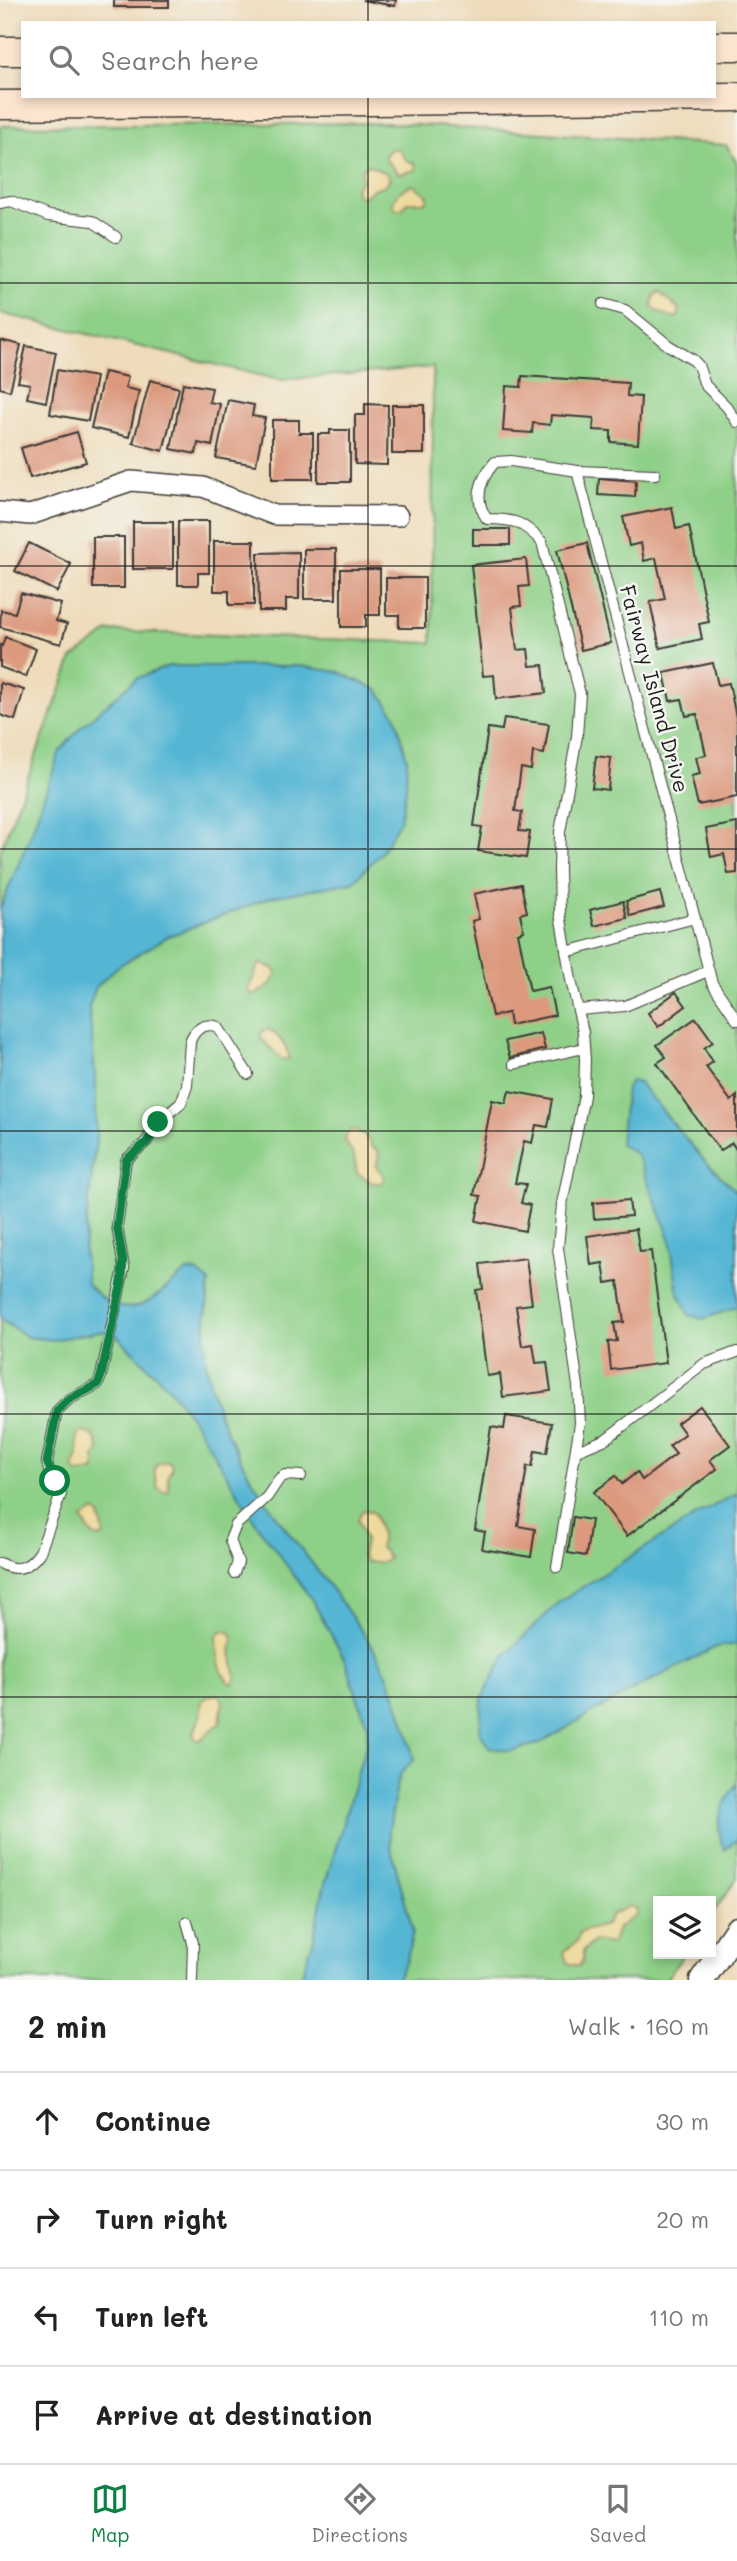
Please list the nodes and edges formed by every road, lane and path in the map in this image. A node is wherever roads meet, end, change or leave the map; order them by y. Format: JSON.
{"nodes":[{"id":1,"x":716,"y":46,"type":"edge"},
{"id":2,"x":737,"y":46,"type":"edge"},
{"id":3,"x":0,"y":51,"type":"edge"},
{"id":4,"x":21,"y":51,"type":"edge"},
{"id":5,"x":716,"y":97,"type":"edge"},
{"id":6,"x":737,"y":97,"type":"edge"},
{"id":7,"x":645,"y":98,"type":"edge"},
{"id":8,"x":0,"y":105,"type":"edge"},
{"id":9,"x":0,"y":203,"type":"edge"},
{"id":10,"x":116,"y":237,"type":"dead end"},
{"id":11,"x":603,"y":304,"type":"dead end"},
{"id":12,"x":737,"y":422,"type":"edge"},
{"id":13,"x":577,"y":471,"type":"junction"},
{"id":14,"x":655,"y":474,"type":"dead end"},
{"id":15,"x":0,"y":512,"type":"edge"},
{"id":16,"x":398,"y":516,"type":"dead end"},
{"id":17,"x":695,"y":918,"type":"junction"},
{"id":18,"x":566,"y":952,"type":"junction"},
{"id":19,"x":708,"y":971,"type":"junction"},
{"id":20,"x":578,"y":1010,"type":"junction"},
{"id":21,"x":736,"y":1016,"type":"edge"},
{"id":22,"x":584,"y":1048,"type":"junction"},
{"id":23,"x":514,"y":1064,"type":"dead end"},
{"id":24,"x":248,"y":1074,"type":"dead end"},
{"id":25,"x":737,"y":1352,"type":"edge"},
{"id":26,"x":577,"y":1451,"type":"junction"},
{"id":27,"x":301,"y":1476,"type":"dead end"},
{"id":28,"x":0,"y":1563,"type":"edge"},
{"id":29,"x":557,"y":1567,"type":"dead end"},
{"id":30,"x":234,"y":1573,"type":"dead end"},
{"id":31,"x":187,"y":1922,"type":"dead end"},
{"id":32,"x":737,"y":1929,"type":"edge"},
{"id":33,"x":192,"y":1980,"type":"edge"},
{"id":34,"x":702,"y":1980,"type":"edge"}],
"edges":[{"from":1,"to":2,"type":"main road"},
{"from":3,"to":4,"type":"main road"},
{"from":5,"to":6,"type":"main road"},
{"from":7,"to":8,"type":"main road"},
{"from":9,"to":10,"type":"lane"},
{"from":11,"to":12,"type":"lane"},
{"from":13,"to":14,"type":"lane"},
{"from":13,"to":17,"type":"lane","name":"Fairway Island Drive"},
{"from":13,"to":18,"type":"lane"},
{"from":15,"to":16,"type":"street"},
{"from":17,"to":18,"type":"lane"},
{"from":17,"to":19,"type":"lane","name":"Fairway Island Drive"},
{"from":18,"to":20,"type":"lane"},
{"from":19,"to":20,"type":"lane"},
{"from":19,"to":21,"type":"lane","name":"Fairway Island Drive"},
{"from":20,"to":22,"type":"lane"},
{"from":22,"to":23,"type":"lane"},
{"from":22,"to":26,"type":"lane"},
{"from":24,"to":28,"type":"lane"},
{"from":25,"to":26,"type":"lane"},
{"from":26,"to":29,"type":"lane"},
{"from":27,"to":30,"type":"lane"},
{"from":31,"to":33,"type":"lane"},
{"from":32,"to":34,"type":"street"}]}
